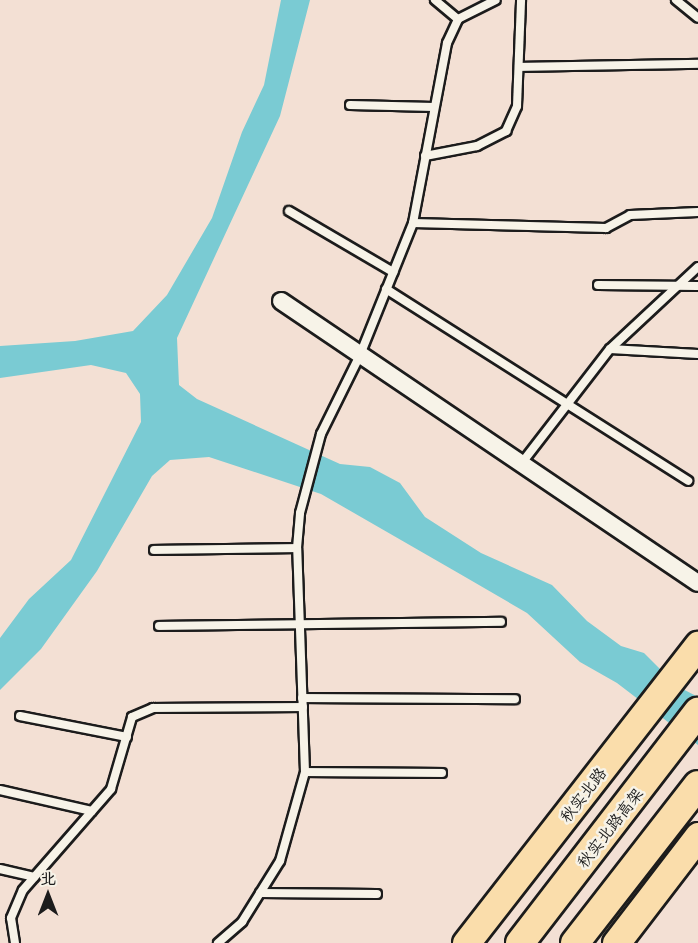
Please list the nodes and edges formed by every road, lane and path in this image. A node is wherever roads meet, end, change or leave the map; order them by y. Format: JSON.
{"nodes":[{"id":1,"x":435,"y":0,"type":"edge"},
{"id":2,"x":496,"y":0,"type":"edge"},
{"id":3,"x":521,"y":0,"type":"edge"},
{"id":4,"x":676,"y":0,"type":"edge"},
{"id":5,"x":696,"y":14,"type":"edge"},
{"id":6,"x":458,"y":19,"type":"junction"},
{"id":7,"x":698,"y":64,"type":"edge"},
{"id":8,"x":519,"y":67,"type":"junction"},
{"id":9,"x":350,"y":105,"type":"dead end"},
{"id":10,"x":434,"y":107,"type":"junction"},
{"id":11,"x":425,"y":156,"type":"junction"},
{"id":12,"x":289,"y":211,"type":"dead end"},
{"id":13,"x":698,"y":212,"type":"edge"},
{"id":14,"x":414,"y":223,"type":"junction"},
{"id":15,"x":698,"y":267,"type":"edge"},
{"id":16,"x":393,"y":272,"type":"junction"},
{"id":17,"x":598,"y":285,"type":"dead end"},
{"id":18,"x":678,"y":285,"type":"junction"},
{"id":19,"x":698,"y":286,"type":"edge"},
{"id":20,"x":386,"y":289,"type":"junction"},
{"id":21,"x":281,"y":301,"type":"dead end"},
{"id":22,"x":610,"y":349,"type":"junction"},
{"id":23,"x":698,"y":354,"type":"edge"},
{"id":24,"x":360,"y":355,"type":"junction"},
{"id":25,"x":567,"y":406,"type":"junction"},
{"id":26,"x":521,"y":464,"type":"junction"},
{"id":27,"x":688,"y":481,"type":"dead end"},
{"id":28,"x":297,"y":548,"type":"junction"},
{"id":29,"x":154,"y":550,"type":"dead end"},
{"id":30,"x":698,"y":583,"type":"edge"},
{"id":31,"x":501,"y":622,"type":"dead end"},
{"id":32,"x":300,"y":624,"type":"junction"},
{"id":33,"x":159,"y":626,"type":"dead end"},
{"id":34,"x":698,"y":645,"type":"edge"},
{"id":35,"x":515,"y":699,"type":"dead end"},
{"id":36,"x":302,"y":702,"type":"junction"},
{"id":37,"x":698,"y":712,"type":"edge"},
{"id":38,"x":20,"y":716,"type":"dead end"},
{"id":39,"x":127,"y":737,"type":"junction"},
{"id":40,"x":305,"y":772,"type":"junction"},
{"id":41,"x":442,"y":773,"type":"dead end"},
{"id":42,"x":698,"y":784,"type":"edge"},
{"id":43,"x":0,"y":790,"type":"edge"},
{"id":44,"x":92,"y":811,"type":"junction"},
{"id":45,"x":698,"y":836,"type":"edge"},
{"id":46,"x":0,"y":868,"type":"edge"},
{"id":47,"x":34,"y":877,"type":"junction"},
{"id":48,"x":260,"y":893,"type":"junction"},
{"id":49,"x":377,"y":894,"type":"dead end"},
{"id":50,"x":15,"y":943,"type":"edge"},
{"id":51,"x":218,"y":943,"type":"edge"},
{"id":52,"x":466,"y":943,"type":"edge"},
{"id":53,"x":519,"y":943,"type":"edge"},
{"id":54,"x":575,"y":943,"type":"edge"},
{"id":55,"x":616,"y":943,"type":"edge"}],
"edges":[{"from":1,"to":6,"type":"lane"},
{"from":2,"to":6,"type":"lane"},
{"from":3,"to":8,"type":"lane"},
{"from":4,"to":5,"type":"lane"},
{"from":6,"to":10,"type":"lane"},
{"from":7,"to":8,"type":"lane"},
{"from":8,"to":11,"type":"lane"},
{"from":9,"to":10,"type":"lane"},
{"from":10,"to":11,"type":"lane"},
{"from":11,"to":14,"type":"lane"},
{"from":12,"to":16,"type":"lane"},
{"from":13,"to":14,"type":"lane"},
{"from":14,"to":16,"type":"lane"},
{"from":15,"to":18,"type":"lane"},
{"from":16,"to":20,"type":"lane"},
{"from":17,"to":18,"type":"lane"},
{"from":18,"to":19,"type":"lane"},
{"from":18,"to":22,"type":"lane"},
{"from":20,"to":24,"type":"lane"},
{"from":20,"to":25,"type":"lane"},
{"from":21,"to":24,"type":"street"},
{"from":22,"to":23,"type":"lane"},
{"from":22,"to":25,"type":"lane"},
{"from":24,"to":26,"type":"street"},
{"from":24,"to":28,"type":"lane"},
{"from":25,"to":26,"type":"lane"},
{"from":25,"to":27,"type":"lane"},
{"from":26,"to":30,"type":"street"},
{"from":28,"to":29,"type":"lane"},
{"from":28,"to":32,"type":"lane"},
{"from":31,"to":32,"type":"lane"},
{"from":32,"to":33,"type":"lane"},
{"from":32,"to":36,"type":"lane"},
{"from":34,"to":52,"type":"main road","name":"秋实北路"},
{"from":35,"to":36,"type":"lane"},
{"from":36,"to":39,"type":"lane"},
{"from":36,"to":40,"type":"lane"},
{"from":37,"to":53,"type":"highway","name":"秋实北路高架"},
{"from":38,"to":39,"type":"lane"},
{"from":39,"to":44,"type":"lane"},
{"from":40,"to":41,"type":"lane"},
{"from":40,"to":48,"type":"lane"},
{"from":42,"to":54,"type":"highway"},
{"from":43,"to":44,"type":"lane"},
{"from":44,"to":47,"type":"lane"},
{"from":45,"to":55,"type":"main road"},
{"from":46,"to":47,"type":"lane"},
{"from":47,"to":50,"type":"lane"},
{"from":48,"to":49,"type":"lane"},
{"from":48,"to":51,"type":"lane"}]}
